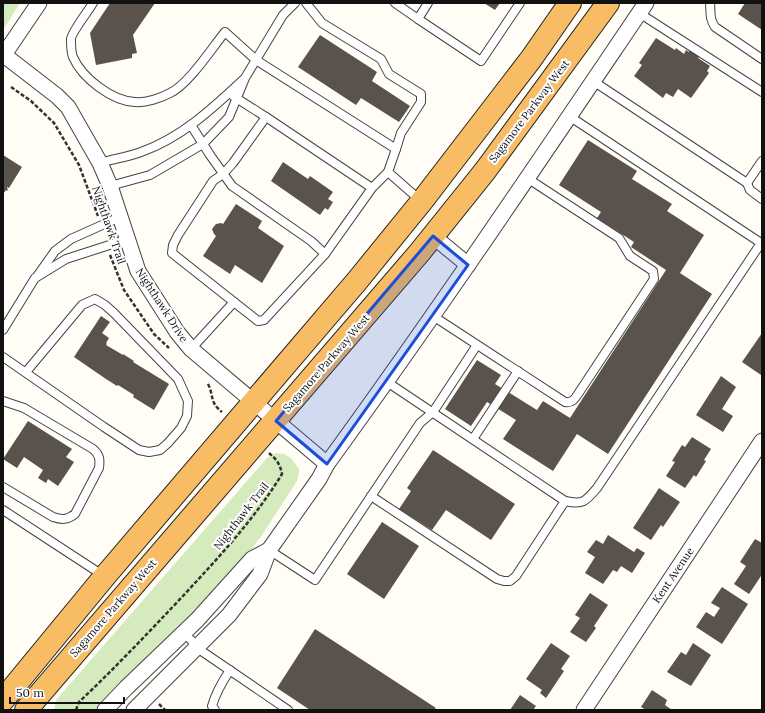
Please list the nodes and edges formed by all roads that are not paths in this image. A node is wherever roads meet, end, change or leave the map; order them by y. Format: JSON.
{"nodes":[{"id":1,"x":39,"y":3,"type":"edge"},
{"id":2,"x":93,"y":3,"type":"edge"},
{"id":3,"x":295,"y":3,"type":"edge"},
{"id":4,"x":306,"y":3,"type":"edge"},
{"id":5,"x":396,"y":3,"type":"edge"},
{"id":6,"x":428,"y":3,"type":"edge"},
{"id":7,"x":520,"y":3,"type":"edge"},
{"id":8,"x":570,"y":3,"type":"edge"},
{"id":9,"x":608,"y":3,"type":"edge"},
{"id":10,"x":710,"y":3,"type":"edge"},
{"id":11,"x":643,"y":8,"type":"edge"},
{"id":12,"x":418,"y":19,"type":"junction"},
{"id":13,"x":4,"y":55,"type":"edge"},
{"id":14,"x":762,"y":59,"type":"edge"},
{"id":15,"x":256,"y":60,"type":"junction"},
{"id":16,"x":244,"y":78,"type":"junction"},
{"id":17,"x":593,"y":81,"type":"junction"},
{"id":18,"x":762,"y":92,"type":"edge"},
{"id":19,"x":228,"y":93,"type":"junction"},
{"id":20,"x":237,"y":98,"type":"junction"},
{"id":21,"x":569,"y":116,"type":"junction"},
{"id":22,"x":266,"y":117,"type":"junction"},
{"id":23,"x":191,"y":125,"type":"junction"},
{"id":24,"x":203,"y":144,"type":"junction"},
{"id":25,"x":396,"y":149,"type":"junction"},
{"id":26,"x":762,"y":161,"type":"edge"},
{"id":27,"x":100,"y":163,"type":"junction"},
{"id":28,"x":388,"y":172,"type":"junction"},
{"id":29,"x":223,"y":174,"type":"junction"},
{"id":30,"x":527,"y":178,"type":"junction"},
{"id":31,"x":747,"y":184,"type":"junction"},
{"id":32,"x":110,"y":186,"type":"junction"},
{"id":33,"x":372,"y":188,"type":"junction"},
{"id":34,"x":762,"y":199,"type":"edge"},
{"id":35,"x":422,"y":201,"type":"junction"},
{"id":36,"x":120,"y":217,"type":"junction"},
{"id":37,"x":433,"y":236,"type":"junction"},
{"id":38,"x":128,"y":239,"type":"junction"},
{"id":39,"x":762,"y":242,"type":"edge"},
{"id":40,"x":325,"y":254,"type":"junction"},
{"id":41,"x":468,"y":264,"type":"junction"},
{"id":42,"x":35,"y":278,"type":"junction"},
{"id":43,"x":234,"y":302,"type":"junction"},
{"id":44,"x":433,"y":316,"type":"junction"},
{"id":45,"x":3,"y":330,"type":"edge"},
{"id":46,"x":477,"y":345,"type":"junction"},
{"id":47,"x":191,"y":349,"type":"junction"},
{"id":48,"x":3,"y":357,"type":"edge"},
{"id":49,"x":518,"y":371,"type":"junction"},
{"id":50,"x":26,"y":372,"type":"junction"},
{"id":51,"x":387,"y":382,"type":"junction"},
{"id":52,"x":3,"y":400,"type":"edge"},
{"id":53,"x":252,"y":402,"type":"junction"},
{"id":54,"x":433,"y":412,"type":"junction"},
{"id":55,"x":276,"y":421,"type":"junction"},
{"id":56,"x":473,"y":440,"type":"junction"},
{"id":57,"x":762,"y":441,"type":"edge"},
{"id":58,"x":327,"y":464,"type":"junction"},
{"id":59,"x":3,"y":487,"type":"edge"},
{"id":60,"x":371,"y":496,"type":"junction"},
{"id":61,"x":565,"y":501,"type":"junction"},
{"id":62,"x":3,"y":510,"type":"edge"},
{"id":63,"x":269,"y":550,"type":"junction"},
{"id":64,"x":105,"y":576,"type":"junction"},
{"id":65,"x":184,"y":633,"type":"junction"},
{"id":66,"x":197,"y":647,"type":"junction"},
{"id":67,"x":230,"y":670,"type":"junction"},
{"id":68,"x":3,"y":700,"type":"edge"},
{"id":69,"x":26,"y":710,"type":"edge"},
{"id":70,"x":105,"y":710,"type":"edge"},
{"id":71,"x":134,"y":710,"type":"edge"},
{"id":72,"x":215,"y":710,"type":"edge"},
{"id":73,"x":288,"y":710,"type":"edge"},
{"id":74,"x":584,"y":710,"type":"edge"}],
"edges":[{"from":1,"to":13,"type":"street"},
{"from":2,"to":15,"type":"lane"},
{"from":3,"to":15,"type":"lane"},
{"from":4,"to":25,"type":"lane"},
{"from":5,"to":12,"type":"lane"},
{"from":6,"to":12,"type":"lane"},
{"from":7,"to":12,"type":"lane"},
{"from":8,"to":35,"type":"highway"},
{"from":9,"to":37,"type":"highway","name":"Sagamore Parkway West"},
{"from":10,"to":14,"type":"lane"},
{"from":11,"to":17,"type":"street"},
{"from":11,"to":18,"type":"lane"},
{"from":13,"to":27,"type":"street","name":"Nighthawk Drive"},
{"from":15,"to":16,"type":"lane"},
{"from":15,"to":25,"type":"lane"},
{"from":16,"to":19,"type":"lane"},
{"from":16,"to":20,"type":"lane"},
{"from":17,"to":21,"type":"street"},
{"from":17,"to":31,"type":"lane"},
{"from":19,"to":20,"type":"lane"},
{"from":19,"to":23,"type":"lane"},
{"from":20,"to":22,"type":"lane"},
{"from":20,"to":24,"type":"lane"},
{"from":21,"to":30,"type":"street"},
{"from":21,"to":39,"type":"lane"},
{"from":22,"to":29,"type":"lane"},
{"from":22,"to":33,"type":"lane"},
{"from":23,"to":24,"type":"lane"},
{"from":23,"to":27,"type":"lane"},
{"from":24,"to":29,"type":"lane"},
{"from":24,"to":32,"type":"lane"},
{"from":25,"to":28,"type":"lane"},
{"from":26,"to":31,"type":"lane"},
{"from":27,"to":32,"type":"street","name":"Nighthawk Drive"},
{"from":28,"to":33,"type":"lane"},
{"from":28,"to":35,"type":"lane"},
{"from":29,"to":40,"type":"lane"},
{"from":29,"to":43,"type":"lane"},
{"from":30,"to":41,"type":"street"},
{"from":30,"to":49,"type":"lane"},
{"from":31,"to":34,"type":"lane"},
{"from":32,"to":36,"type":"street","name":"Nighthawk Drive"},
{"from":33,"to":40,"type":"lane"},
{"from":35,"to":53,"type":"highway"},
{"from":36,"to":38,"type":"street","name":"Nighthawk Drive"},
{"from":36,"to":42,"type":"lane"},
{"from":37,"to":41,"type":"street"},
{"from":37,"to":55,"type":"highway","name":"Sagamore Parkway West"},
{"from":38,"to":42,"type":"lane"},
{"from":38,"to":47,"type":"street","name":"Nighthawk Drive"},
{"from":39,"to":61,"type":"lane"},
{"from":40,"to":43,"type":"lane"},
{"from":41,"to":44,"type":"street"},
{"from":42,"to":45,"type":"lane"},
{"from":43,"to":47,"type":"lane"},
{"from":44,"to":46,"type":"lane"},
{"from":44,"to":51,"type":"street"},
{"from":46,"to":49,"type":"lane"},
{"from":46,"to":54,"type":"lane"},
{"from":47,"to":53,"type":"street","name":"Nighthawk Drive"},
{"from":48,"to":50,"type":"lane"},
{"from":49,"to":56,"type":"lane"},
{"from":50,"to":50,"type":"lane"},
{"from":51,"to":54,"type":"lane"},
{"from":51,"to":58,"type":"street"},
{"from":52,"to":59,"type":"lane"},
{"from":53,"to":55,"type":"street","name":"Nighthawk Drive"},
{"from":53,"to":64,"type":"highway"},
{"from":54,"to":56,"type":"lane"},
{"from":54,"to":60,"type":"lane"},
{"from":55,"to":58,"type":"street","name":"Nighthawk Drive"},
{"from":55,"to":69,"type":"highway","name":"Sagamore Parkway West"},
{"from":56,"to":61,"type":"lane"},
{"from":57,"to":74,"type":"street","name":"Kent Avenue"},
{"from":58,"to":63,"type":"street"},
{"from":60,"to":61,"type":"lane"},
{"from":60,"to":63,"type":"lane"},
{"from":62,"to":64,"type":"lane"},
{"from":63,"to":65,"type":"street"},
{"from":63,"to":66,"type":"street"},
{"from":64,"to":68,"type":"highway"},
{"from":65,"to":66,"type":"lane"},
{"from":65,"to":70,"type":"street"},
{"from":66,"to":67,"type":"lane"},
{"from":66,"to":71,"type":"street"},
{"from":67,"to":72,"type":"lane"},
{"from":67,"to":73,"type":"lane"}]}
